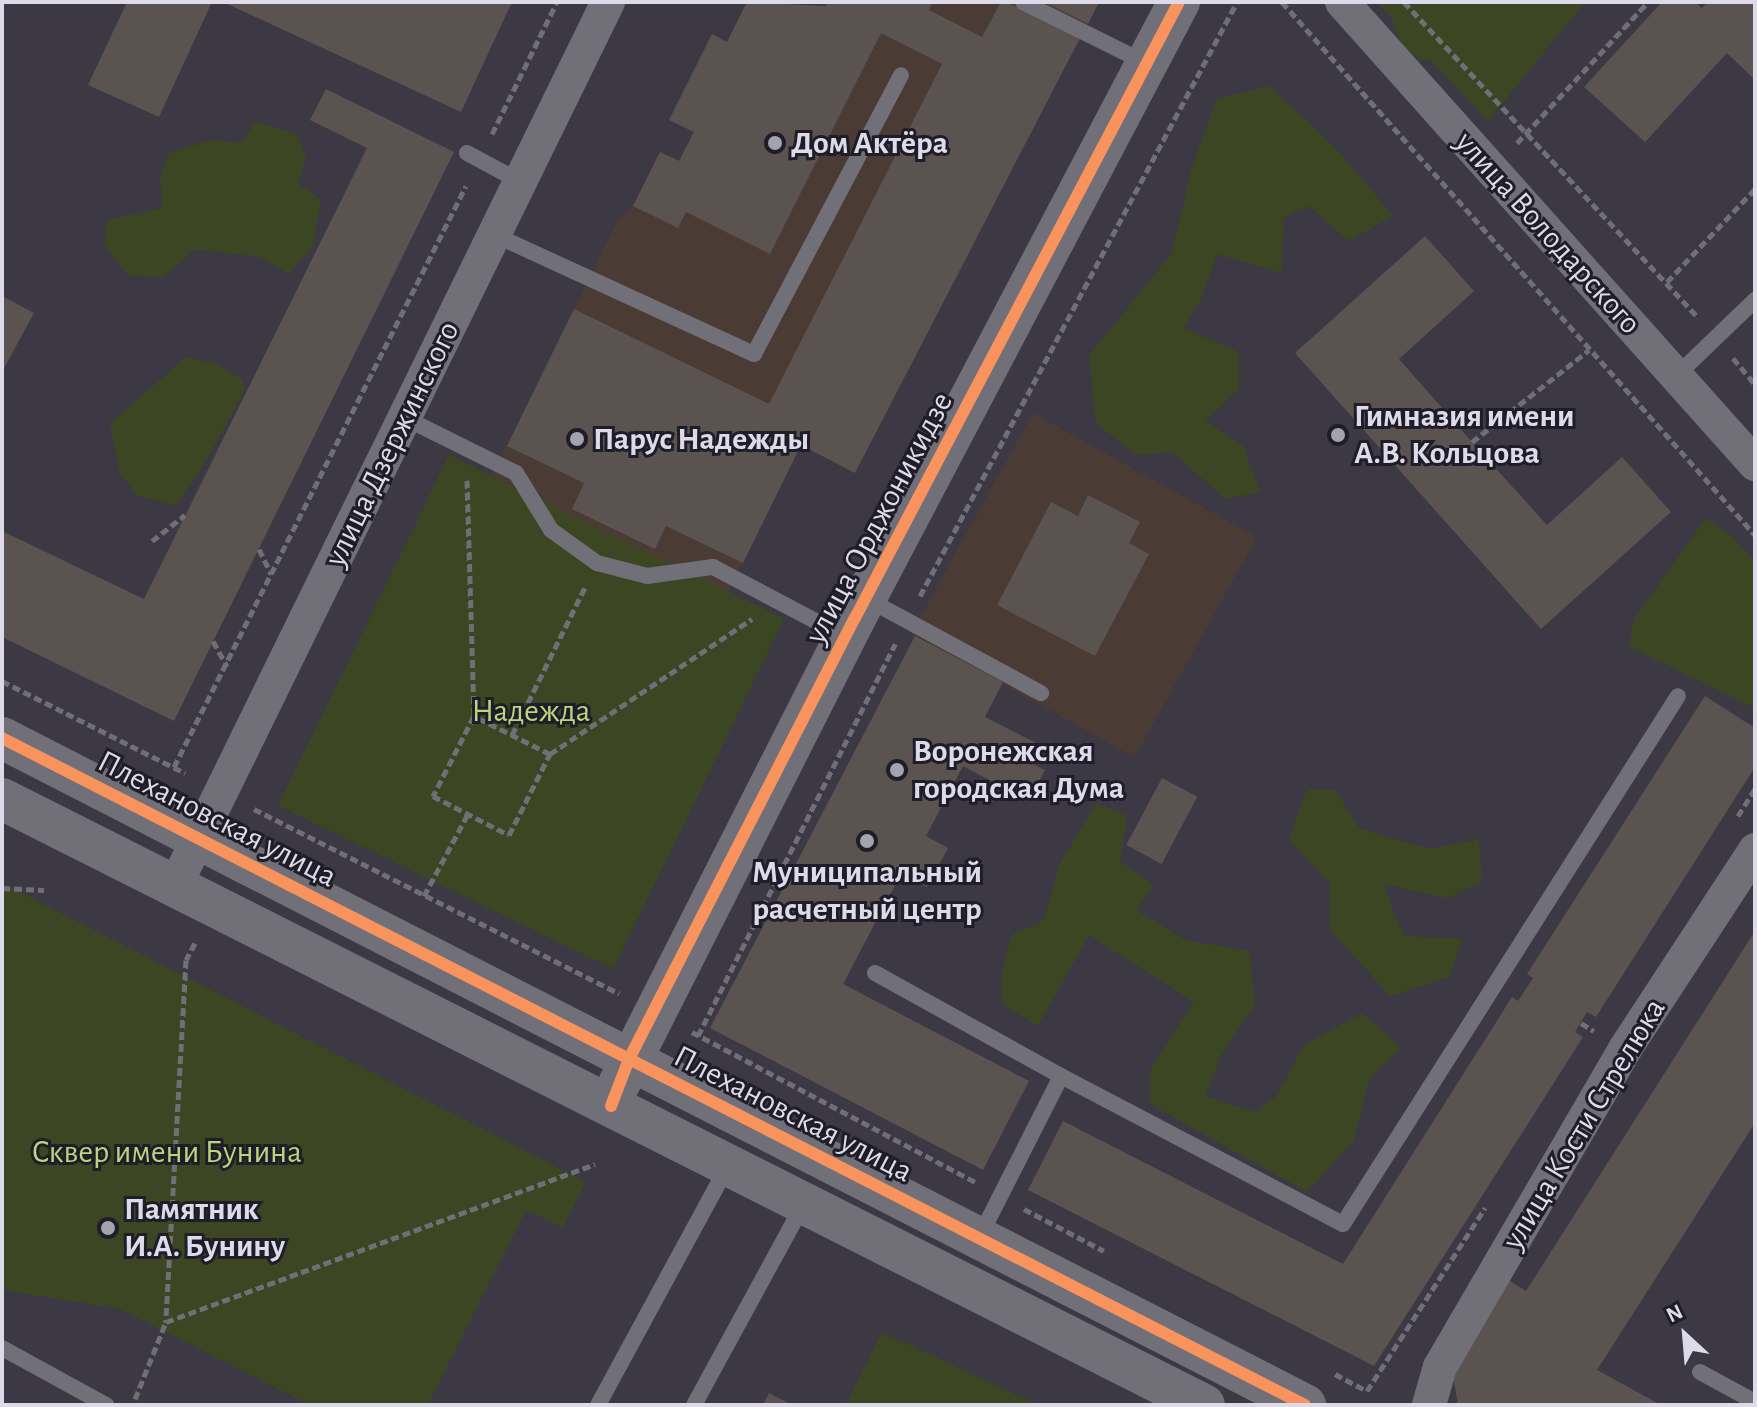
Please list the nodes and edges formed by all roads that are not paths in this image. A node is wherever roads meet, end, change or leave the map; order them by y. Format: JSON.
{"nodes":[{"id":1,"x":1023,"y":2,"type":"edge"},
{"id":2,"x":1179,"y":2,"type":"edge"},
{"id":3,"x":1342,"y":2,"type":"edge"},
{"id":4,"x":599,"y":5,"type":"edge"},
{"id":5,"x":1147,"y":64,"type":"junction"},
{"id":6,"x":901,"y":75,"type":"dead end"},
{"id":7,"x":473,"y":156,"type":"road end"},
{"id":8,"x":521,"y":182,"type":"junction"},
{"id":9,"x":495,"y":235,"type":"junction"},
{"id":10,"x":1755,"y":300,"type":"edge"},
{"id":11,"x":1676,"y":376,"type":"junction"},
{"id":12,"x":405,"y":418,"type":"junction"},
{"id":13,"x":1755,"y":464,"type":"edge"},
{"id":14,"x":865,"y":598,"type":"junction"},
{"id":15,"x":846,"y":637,"type":"junction"},
{"id":16,"x":1041,"y":693,"type":"dead end"},
{"id":17,"x":1678,"y":696,"type":"dead end"},
{"id":18,"x":2,"y":738,"type":"edge"},
{"id":19,"x":2,"y":799,"type":"edge"},
{"id":20,"x":199,"y":839,"type":"junction"},
{"id":21,"x":1755,"y":850,"type":"edge"},
{"id":22,"x":175,"y":886,"type":"junction"},
{"id":23,"x":875,"y":973,"type":"dead end"},
{"id":24,"x":629,"y":1059,"type":"junction"},
{"id":25,"x":1061,"y":1076,"type":"junction"},
{"id":26,"x":611,"y":1106,"type":"junction"},
{"id":27,"x":728,"y":1165,"type":"junction"},
{"id":28,"x":804,"y":1203,"type":"junction"},
{"id":29,"x":979,"y":1238,"type":"junction"},
{"id":30,"x":2,"y":1348,"type":"edge"},
{"id":31,"x":1700,"y":1372,"type":"dead end"},
{"id":32,"x":1755,"y":1402,"type":"edge"},
{"id":33,"x":106,"y":1405,"type":"edge"},
{"id":34,"x":598,"y":1405,"type":"edge"},
{"id":35,"x":694,"y":1405,"type":"edge"},
{"id":36,"x":1204,"y":1405,"type":"edge"},
{"id":37,"x":1305,"y":1405,"type":"edge"},
{"id":38,"x":1429,"y":1405,"type":"edge"}],
"edges":[{"from":1,"to":5,"type":"lane"},
{"from":2,"to":5,"type":"street","name":"улица Орджоникидзе"},
{"from":3,"to":11,"type":"street","name":"улица Володарского"},
{"from":4,"to":8,"type":"street","name":"улица Дзержинского"},
{"from":5,"to":14,"type":"street","name":"улица Орджоникидзе"},
{"from":6,"to":9,"type":"lane"},
{"from":7,"to":8,"type":"lane"},
{"from":8,"to":9,"type":"street","name":"улица Дзержинского"},
{"from":9,"to":12,"type":"street","name":"улица Дзержинского"},
{"from":10,"to":11,"type":"lane"},
{"from":11,"to":13,"type":"street","name":"улица Володарского"},
{"from":12,"to":15,"type":"lane"},
{"from":12,"to":20,"type":"street","name":"улица Дзержинского"},
{"from":14,"to":15,"type":"street","name":"улица Орджоникидзе"},
{"from":14,"to":16,"type":"lane"},
{"from":15,"to":24,"type":"street","name":"улица Орджоникидзе"},
{"from":17,"to":25,"type":"lane"},
{"from":18,"to":20,"type":"street","name":"Плехановская улица"},
{"from":19,"to":22,"type":"street"},
{"from":20,"to":22,"type":"street","name":"улица Дзержинского"},
{"from":20,"to":24,"type":"street","name":"Плехановская улица"},
{"from":21,"to":38,"type":"street","name":"улица Кости Стрелюка"},
{"from":22,"to":26,"type":"street"},
{"from":23,"to":25,"type":"lane"},
{"from":24,"to":26,"type":"street","name":"улица Орджоникидзе"},
{"from":24,"to":29,"type":"street","name":"Плехановская улица"},
{"from":25,"to":29,"type":"lane"},
{"from":26,"to":27,"type":"street"},
{"from":27,"to":28,"type":"street"},
{"from":27,"to":34,"type":"lane"},
{"from":28,"to":35,"type":"lane"},
{"from":28,"to":36,"type":"street"},
{"from":29,"to":37,"type":"street","name":"Плехановская улица"},
{"from":30,"to":33,"type":"lane"},
{"from":31,"to":32,"type":"lane"}]}
